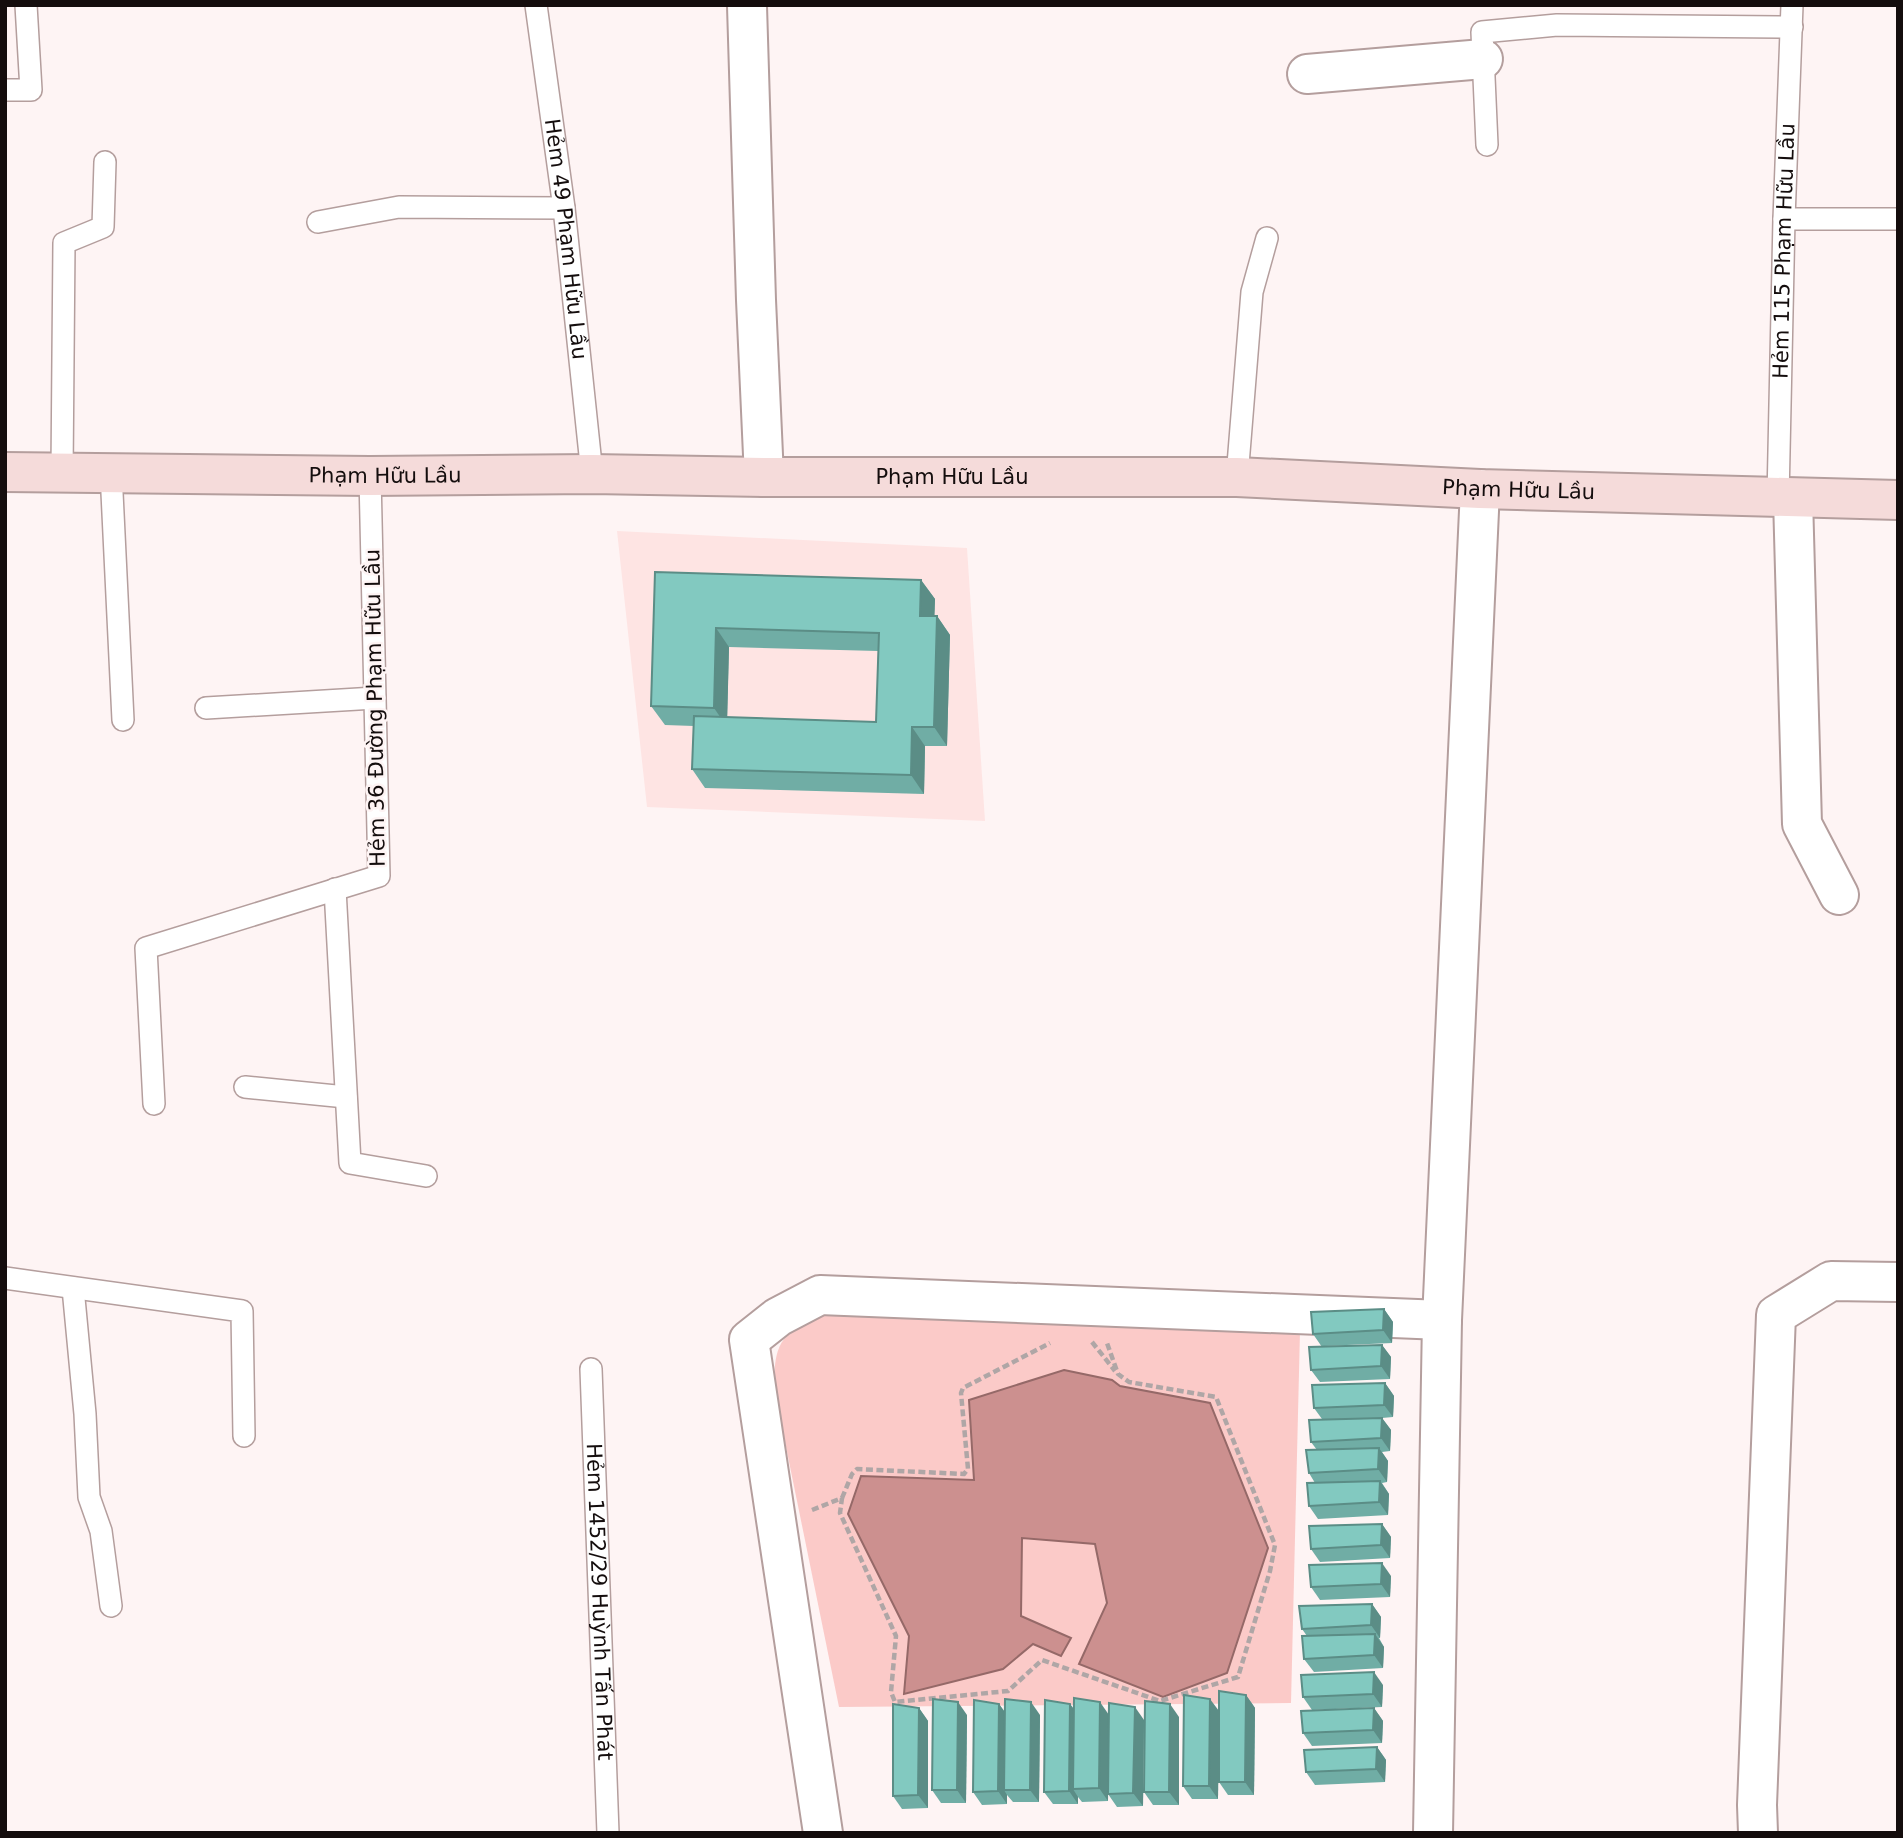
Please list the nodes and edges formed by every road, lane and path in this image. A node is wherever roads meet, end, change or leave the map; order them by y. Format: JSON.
{"nodes":[{"id":1,"x":26,"y":5,"type":"edge"},
{"id":2,"x":536,"y":5,"type":"edge"},
{"id":3,"x":1792,"y":5,"type":"edge"},
{"id":4,"x":747,"y":6,"type":"edge"},
{"id":5,"x":1557,"y":15,"type":"edge"},
{"id":6,"x":1791,"y":27,"type":"junction"},
{"id":7,"x":1483,"y":59,"type":"junction"},
{"id":8,"x":1307,"y":74,"type":"dead end"},
{"id":9,"x":5,"y":90,"type":"edge"},
{"id":10,"x":1488,"y":145,"type":"dead end"},
{"id":11,"x":106,"y":162,"type":"dead end"},
{"id":12,"x":564,"y":208,"type":"junction"},
{"id":13,"x":1784,"y":219,"type":"junction"},
{"id":14,"x":1898,"y":219,"type":"edge"},
{"id":15,"x":318,"y":222,"type":"dead end"},
{"id":16,"x":1267,"y":238,"type":"dead end"},
{"id":17,"x":5,"y":472,"type":"edge"},
{"id":18,"x":62,"y":472,"type":"junction"},
{"id":19,"x":111,"y":472,"type":"junction"},
{"id":20,"x":592,"y":474,"type":"junction"},
{"id":21,"x":370,"y":476,"type":"junction"},
{"id":22,"x":764,"y":477,"type":"junction"},
{"id":23,"x":1237,"y":477,"type":"junction"},
{"id":24,"x":1480,"y":489,"type":"junction"},
{"id":25,"x":1785,"y":498,"type":"junction"},
{"id":26,"x":1898,"y":500,"type":"edge"},
{"id":27,"x":375,"y":698,"type":"junction"},
{"id":28,"x":206,"y":708,"type":"dead end"},
{"id":29,"x":122,"y":720,"type":"dead end"},
{"id":30,"x":335,"y":889,"type":"junction"},
{"id":31,"x":1839,"y":895,"type":"dead end"},
{"id":32,"x":245,"y":1087,"type":"dead end"},
{"id":33,"x":346,"y":1097,"type":"junction"},
{"id":34,"x":154,"y":1104,"type":"dead end"},
{"id":35,"x":426,"y":1176,"type":"dead end"},
{"id":36,"x":5,"y":1278,"type":"edge"},
{"id":37,"x":1898,"y":1282,"type":"edge"},
{"id":38,"x":73,"y":1288,"type":"junction"},
{"id":39,"x":1089,"y":1320,"type":"junction"},
{"id":40,"x":1442,"y":1320,"type":"junction"},
{"id":41,"x":1058,"y":1339,"type":"dead end"},
{"id":42,"x":591,"y":1369,"type":"dead end"},
{"id":43,"x":1118,"y":1374,"type":"junction"},
{"id":44,"x":244,"y":1436,"type":"dead end"},
{"id":45,"x":842,"y":1498,"type":"junction"},
{"id":46,"x":777,"y":1524,"type":"junction"},
{"id":47,"x":111,"y":1606,"type":"dead end"},
{"id":48,"x":608,"y":1833,"type":"edge"},
{"id":49,"x":823,"y":1833,"type":"edge"},
{"id":50,"x":1433,"y":1833,"type":"edge"},
{"id":51,"x":1758,"y":1833,"type":"edge"}],
"edges":[{"from":1,"to":9,"type":"lane"},
{"from":2,"to":12,"type":"lane","name":"Hẻm 49 Phạm Hữu Lầu"},
{"from":3,"to":6,"type":"lane","name":"Hẻm 115 Phạm Hữu Lầu"},
{"from":4,"to":22,"type":"street"},
{"from":5,"to":6,"type":"lane"},
{"from":5,"to":7,"type":"lane"},
{"from":6,"to":13,"type":"lane","name":"Hẻm 115 Phạm Hữu Lầu"},
{"from":7,"to":8,"type":"street"},
{"from":7,"to":10,"type":"lane"},
{"from":11,"to":18,"type":"lane"},
{"from":12,"to":15,"type":"lane"},
{"from":12,"to":20,"type":"lane","name":"Hẻm 49 Phạm Hữu Lầu"},
{"from":13,"to":14,"type":"lane"},
{"from":13,"to":25,"type":"lane","name":"Hẻm 115 Phạm Hữu Lầu"},
{"from":16,"to":23,"type":"lane"},
{"from":17,"to":18,"type":"main road","name":"Phạm Hữu Lầu"},
{"from":18,"to":19,"type":"main road","name":"Phạm Hữu Lầu"},
{"from":19,"to":21,"type":"main road","name":"Phạm Hữu Lầu"},
{"from":19,"to":29,"type":"lane"},
{"from":20,"to":21,"type":"main road","name":"Phạm Hữu Lầu"},
{"from":20,"to":22,"type":"main road","name":"Phạm Hữu Lầu"},
{"from":21,"to":27,"type":"lane","name":"Hẻm 36 Đường Phạm Hữu Lầu"},
{"from":22,"to":23,"type":"main road","name":"Phạm Hữu Lầu"},
{"from":23,"to":24,"type":"main road","name":"Phạm Hữu Lầu"},
{"from":24,"to":25,"type":"main road","name":"Phạm Hữu Lầu"},
{"from":24,"to":40,"type":"street"},
{"from":25,"to":26,"type":"main road","name":"Phạm Hữu Lầu"},
{"from":25,"to":31,"type":"street"},
{"from":27,"to":28,"type":"lane"},
{"from":27,"to":30,"type":"lane","name":"Hẻm 36 Đường Phạm Hữu Lầu"},
{"from":30,"to":33,"type":"lane"},
{"from":30,"to":34,"type":"lane","name":"Hẻm 36 Đường Phạm Hữu Lầu"},
{"from":32,"to":33,"type":"lane"},
{"from":33,"to":35,"type":"lane"},
{"from":36,"to":38,"type":"lane"},
{"from":37,"to":51,"type":"street"},
{"from":38,"to":44,"type":"lane"},
{"from":38,"to":47,"type":"lane"},
{"from":39,"to":40,"type":"street"},
{"from":39,"to":43,"type":"path"},
{"from":39,"to":43,"type":"path"},
{"from":39,"to":46,"type":"street"},
{"from":40,"to":50,"type":"street"},
{"from":41,"to":45,"type":"path"},
{"from":42,"to":48,"type":"lane","name":"Hẻm 1452/29 Huỳnh Tấn Phát"},
{"from":43,"to":45,"type":"path"},
{"from":45,"to":46,"type":"path"},
{"from":46,"to":49,"type":"street"}]}
